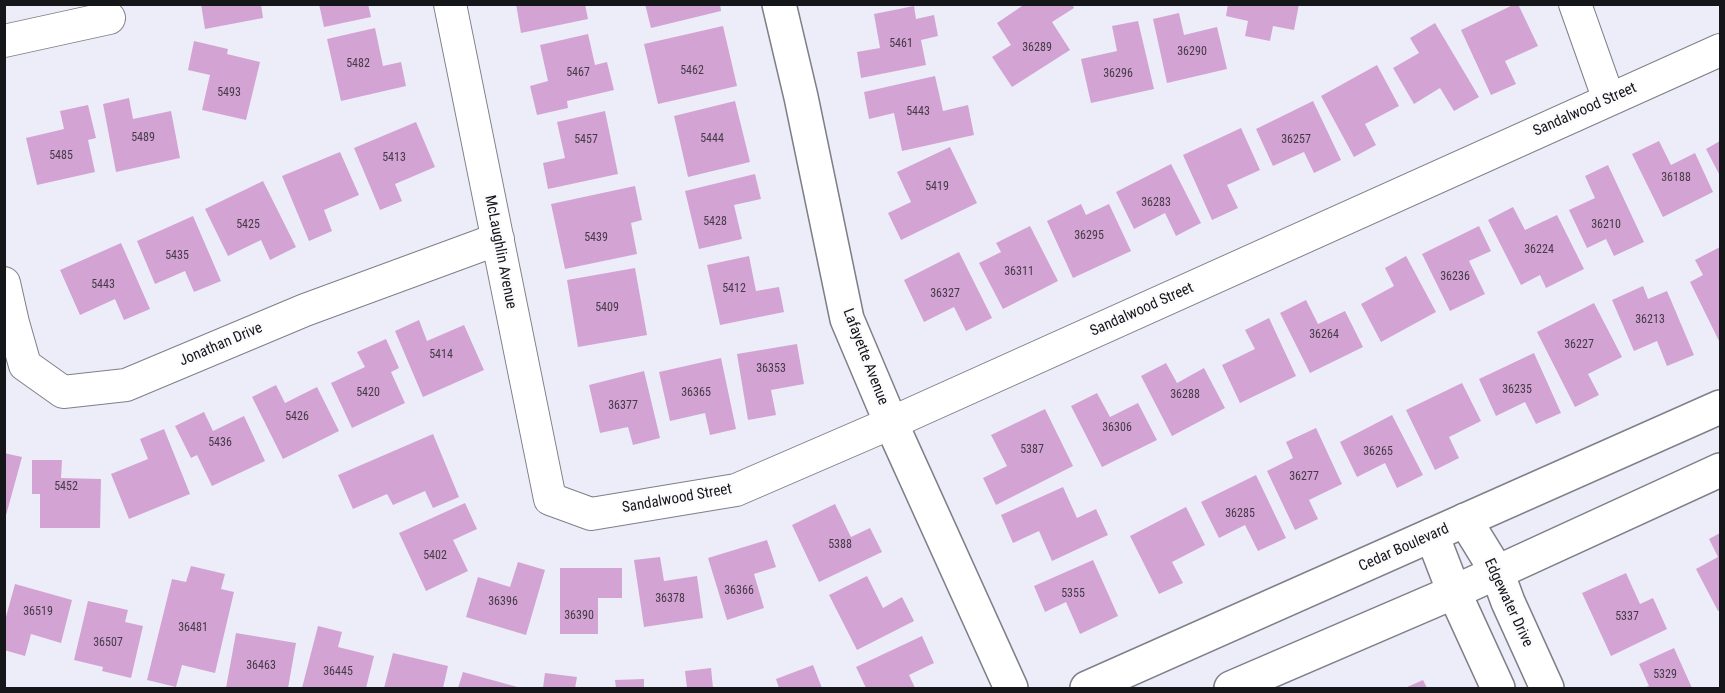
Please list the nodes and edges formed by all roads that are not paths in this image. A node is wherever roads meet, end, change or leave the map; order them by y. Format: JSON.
{"nodes":[{"id":1,"x":450,"y":4,"type":"edge"},
{"id":2,"x":779,"y":4,"type":"edge"},
{"id":3,"x":1575,"y":4,"type":"edge"},
{"id":4,"x":109,"y":18,"type":"dead end"},
{"id":5,"x":4,"y":41,"type":"edge"},
{"id":6,"x":1720,"y":50,"type":"edge"},
{"id":7,"x":1608,"y":100,"type":"junction"},
{"id":8,"x":498,"y":239,"type":"junction"},
{"id":9,"x":4,"y":283,"type":"edge"},
{"id":10,"x":1720,"y":407,"type":"edge"},
{"id":11,"x":891,"y":423,"type":"junction"},
{"id":12,"x":1720,"y":470,"type":"edge"},
{"id":13,"x":550,"y":499,"type":"joint"},
{"id":14,"x":1465,"y":520,"type":"junction"},
{"id":15,"x":1432,"y":535,"type":"junction"},
{"id":16,"x":1497,"y":572,"type":"junction"},
{"id":17,"x":1454,"y":592,"type":"junction"},
{"id":18,"x":1011,"y":688,"type":"edge"},
{"id":19,"x":1087,"y":688,"type":"edge"},
{"id":20,"x":1232,"y":688,"type":"edge"},
{"id":21,"x":1498,"y":688,"type":"edge"},
{"id":22,"x":1547,"y":688,"type":"edge"}],
"edges":[{"from":1,"to":8,"type":"street","name":"McLaughlin Avenue"},
{"from":2,"to":11,"type":"main road","name":"Lafayette Avenue"},
{"from":3,"to":7,"type":"street"},
{"from":4,"to":5,"type":"street"},
{"from":6,"to":7,"type":"street","name":"Sandalwood Street"},
{"from":7,"to":11,"type":"street","name":"Sandalwood Street"},
{"from":8,"to":9,"type":"street","name":"Jonathan Drive"},
{"from":8,"to":13,"type":"street","name":"McLaughlin Avenue"},
{"from":10,"to":14,"type":"main road","name":"Cedar Boulevard"},
{"from":11,"to":13,"type":"street","name":"Sandalwood Street"},
{"from":11,"to":18,"type":"main road","name":"Lafayette Avenue"},
{"from":12,"to":16,"type":"main road"},
{"from":14,"to":15,"type":"main road","name":"Cedar Boulevard"},
{"from":14,"to":16,"type":"main road","name":"Edgewater Drive"},
{"from":15,"to":17,"type":"main road"},
{"from":15,"to":19,"type":"main road","name":"Cedar Boulevard"},
{"from":16,"to":17,"type":"main road"},
{"from":16,"to":22,"type":"main road","name":"Edgewater Drive"},
{"from":17,"to":20,"type":"main road"},
{"from":17,"to":21,"type":"main road"}]}
